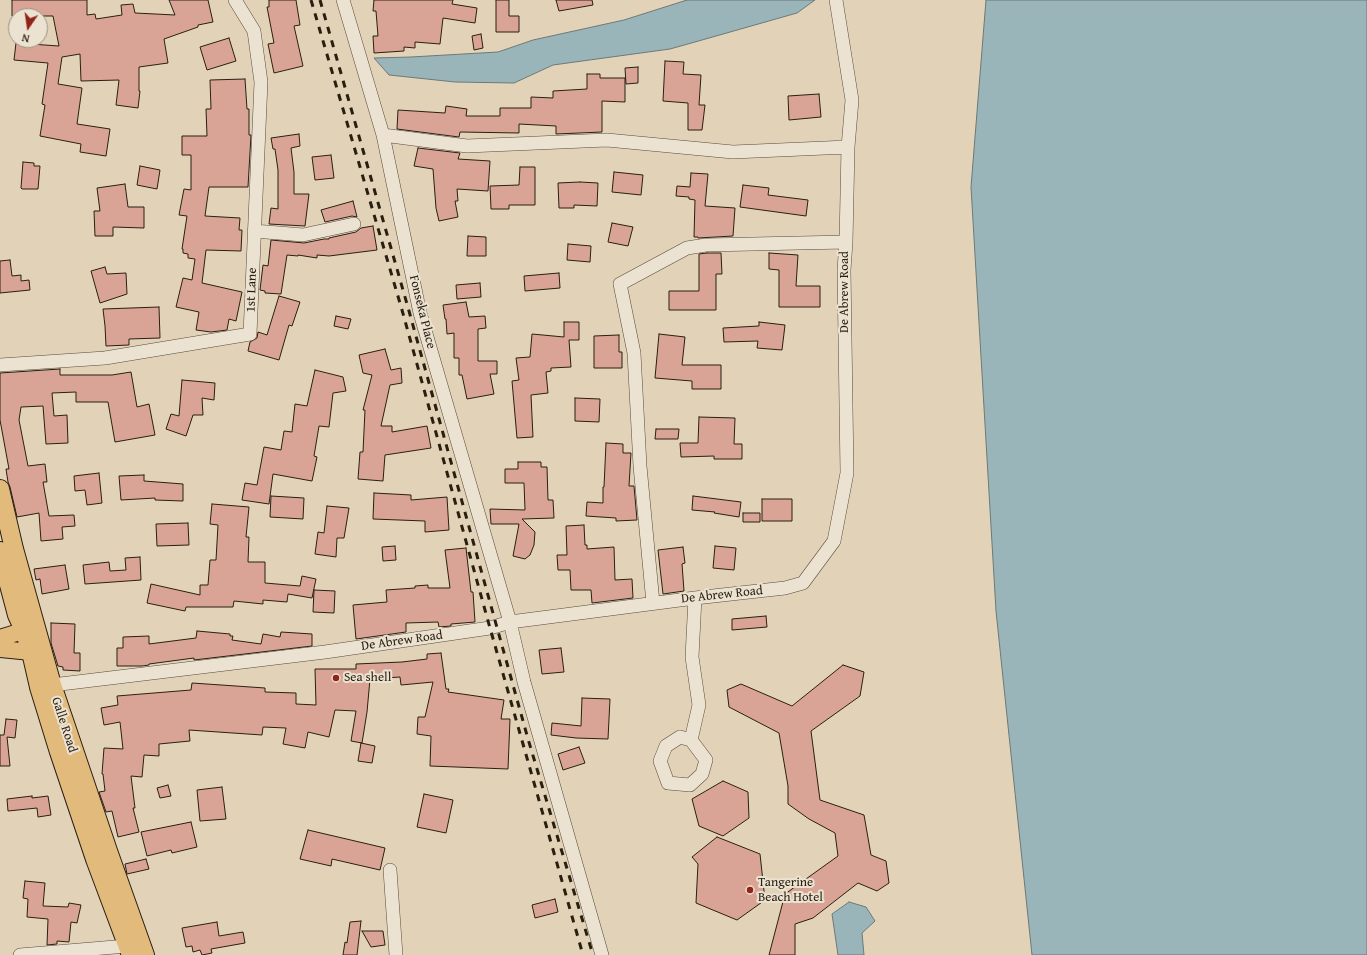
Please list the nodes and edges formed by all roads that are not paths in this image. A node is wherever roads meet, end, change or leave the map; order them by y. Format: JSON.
{"nodes":[{"id":1,"x":235,"y":0,"type":"edge"},
{"id":2,"x":343,"y":0,"type":"edge"},
{"id":3,"x":836,"y":0,"type":"edge"},
{"id":4,"x":383,"y":135,"type":"junction"},
{"id":5,"x":848,"y":147,"type":"junction"},
{"id":6,"x":354,"y":224,"type":"dead end"},
{"id":7,"x":254,"y":231,"type":"junction"},
{"id":8,"x":846,"y":242,"type":"junction"},
{"id":9,"x":0,"y":365,"type":"edge"},
{"id":10,"x":0,"y":489,"type":"edge"},
{"id":11,"x":0,"y":551,"type":"edge"},
{"id":12,"x":695,"y":598,"type":"junction"},
{"id":13,"x":652,"y":603,"type":"junction"},
{"id":14,"x":510,"y":622,"type":"junction"},
{"id":15,"x":30,"y":629,"type":"junction"},
{"id":16,"x":0,"y":638,"type":"edge"},
{"id":17,"x":0,"y":649,"type":"edge"},
{"id":18,"x":36,"y":651,"type":"junction"},
{"id":19,"x":45,"y":686,"type":"junction"},
{"id":20,"x":691,"y":740,"type":"dead end"},
{"id":21,"x":390,"y":870,"type":"dead end"},
{"id":22,"x":129,"y":950,"type":"edge"},
{"id":23,"x":20,"y":955,"type":"edge"},
{"id":24,"x":145,"y":955,"type":"edge"},
{"id":25,"x":396,"y":955,"type":"edge"},
{"id":26,"x":602,"y":955,"type":"edge"}],
"edges":[{"from":1,"to":7,"type":"street","name":"1st Lane"},
{"from":2,"to":4,"type":"street","name":"Fonseka Place"},
{"from":3,"to":5,"type":"street","name":"De Abrew Road"},
{"from":4,"to":5,"type":"street"},
{"from":4,"to":14,"type":"street","name":"Fonseka Place"},
{"from":5,"to":8,"type":"street","name":"De Abrew Road"},
{"from":6,"to":7,"type":"street"},
{"from":7,"to":9,"type":"street","name":"1st Lane"},
{"from":8,"to":12,"type":"street","name":"De Abrew Road"},
{"from":8,"to":13,"type":"street"},
{"from":10,"to":15,"type":"highway","name":"Galle Road"},
{"from":11,"to":15,"type":"highway","name":"Galle Road"},
{"from":12,"to":13,"type":"street","name":"De Abrew Road"},
{"from":12,"to":20,"type":"street"},
{"from":13,"to":14,"type":"street","name":"De Abrew Road"},
{"from":14,"to":19,"type":"street","name":"De Abrew Road"},
{"from":14,"to":26,"type":"street","name":"Fonseka Place"},
{"from":15,"to":16,"type":"main road"},
{"from":15,"to":18,"type":"highway","name":"Galle Road"},
{"from":17,"to":18,"type":"main road"},
{"from":18,"to":19,"type":"highway","name":"Galle Road"},
{"from":19,"to":22,"type":"highway","name":"Galle Road"},
{"from":19,"to":24,"type":"highway","name":"Galle Road"},
{"from":21,"to":25,"type":"street"},
{"from":22,"to":23,"type":"street"}]}
